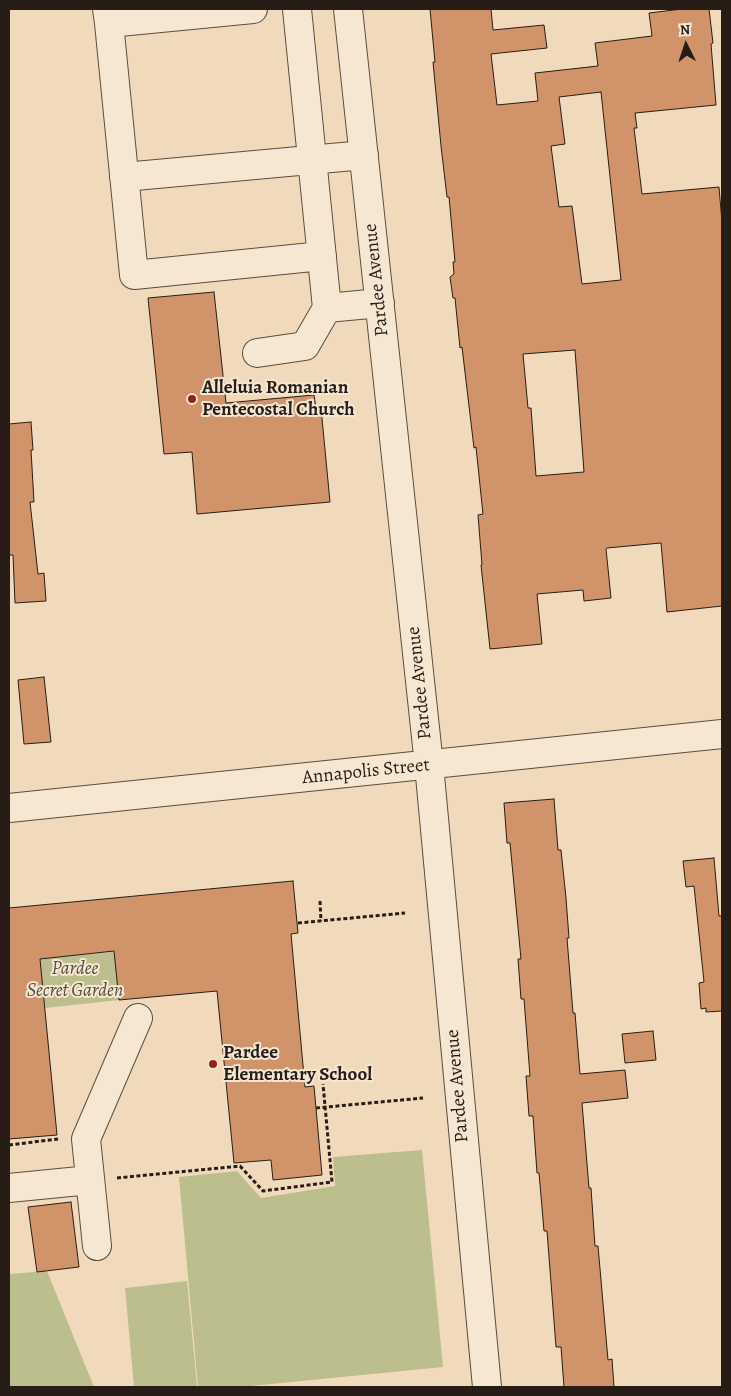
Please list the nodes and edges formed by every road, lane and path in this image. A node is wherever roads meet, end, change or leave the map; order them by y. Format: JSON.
{"nodes":[{"id":1,"x":254,"y":9,"type":"edge"},
{"id":2,"x":297,"y":9,"type":"edge"},
{"id":3,"x":348,"y":9,"type":"edge"},
{"id":4,"x":108,"y":16,"type":"edge"},
{"id":5,"x":364,"y":155,"type":"junction"},
{"id":6,"x":312,"y":160,"type":"junction"},
{"id":7,"x":124,"y":177,"type":"junction"},
{"id":8,"x":322,"y":256,"type":"junction"},
{"id":9,"x":380,"y":303,"type":"junction"},
{"id":10,"x":327,"y":308,"type":"junction"},
{"id":11,"x":257,"y":353,"type":"dead end"},
{"id":12,"x":722,"y":734,"type":"edge"},
{"id":13,"x":429,"y":765,"type":"junction"},
{"id":14,"x":9,"y":808,"type":"edge"},
{"id":15,"x":320,"y":901,"type":"dead end"},
{"id":16,"x":405,"y":913,"type":"dead end"},
{"id":17,"x":321,"y":921,"type":"junction"},
{"id":18,"x":298,"y":923,"type":"dead end"},
{"id":19,"x":138,"y":1018,"type":"dead end"},
{"id":20,"x":323,"y":1084,"type":"dead end"},
{"id":21,"x":423,"y":1098,"type":"dead end"},
{"id":22,"x":325,"y":1107,"type":"junction"},
{"id":23,"x":316,"y":1108,"type":"dead end"},
{"id":24,"x":58,"y":1139,"type":"dead end"},
{"id":25,"x":9,"y":1145,"type":"edge"},
{"id":26,"x":100,"y":1179,"type":"junction"},
{"id":27,"x":9,"y":1188,"type":"edge"},
{"id":28,"x":97,"y":1246,"type":"dead end"},
{"id":29,"x":487,"y":1387,"type":"edge"}],
"edges":[{"from":1,"to":4,"type":"street"},
{"from":2,"to":6,"type":"street"},
{"from":3,"to":5,"type":"street","name":"Pardee Avenue"},
{"from":4,"to":7,"type":"street"},
{"from":5,"to":6,"type":"street"},
{"from":5,"to":9,"type":"street","name":"Pardee Avenue"},
{"from":6,"to":7,"type":"street"},
{"from":6,"to":8,"type":"street"},
{"from":7,"to":8,"type":"street"},
{"from":8,"to":10,"type":"street"},
{"from":9,"to":10,"type":"street"},
{"from":9,"to":13,"type":"street","name":"Pardee Avenue"},
{"from":10,"to":11,"type":"street"},
{"from":12,"to":13,"type":"street","name":"Annapolis Street"},
{"from":13,"to":14,"type":"street","name":"Annapolis Street"},
{"from":13,"to":29,"type":"street","name":"Pardee Avenue"},
{"from":15,"to":17,"type":"path"},
{"from":16,"to":17,"type":"path"},
{"from":17,"to":18,"type":"path"},
{"from":19,"to":26,"type":"street"},
{"from":20,"to":22,"type":"path"},
{"from":21,"to":22,"type":"path"},
{"from":22,"to":23,"type":"path"},
{"from":22,"to":26,"type":"path"},
{"from":24,"to":25,"type":"path"},
{"from":26,"to":27,"type":"street"},
{"from":26,"to":28,"type":"street"}]}
